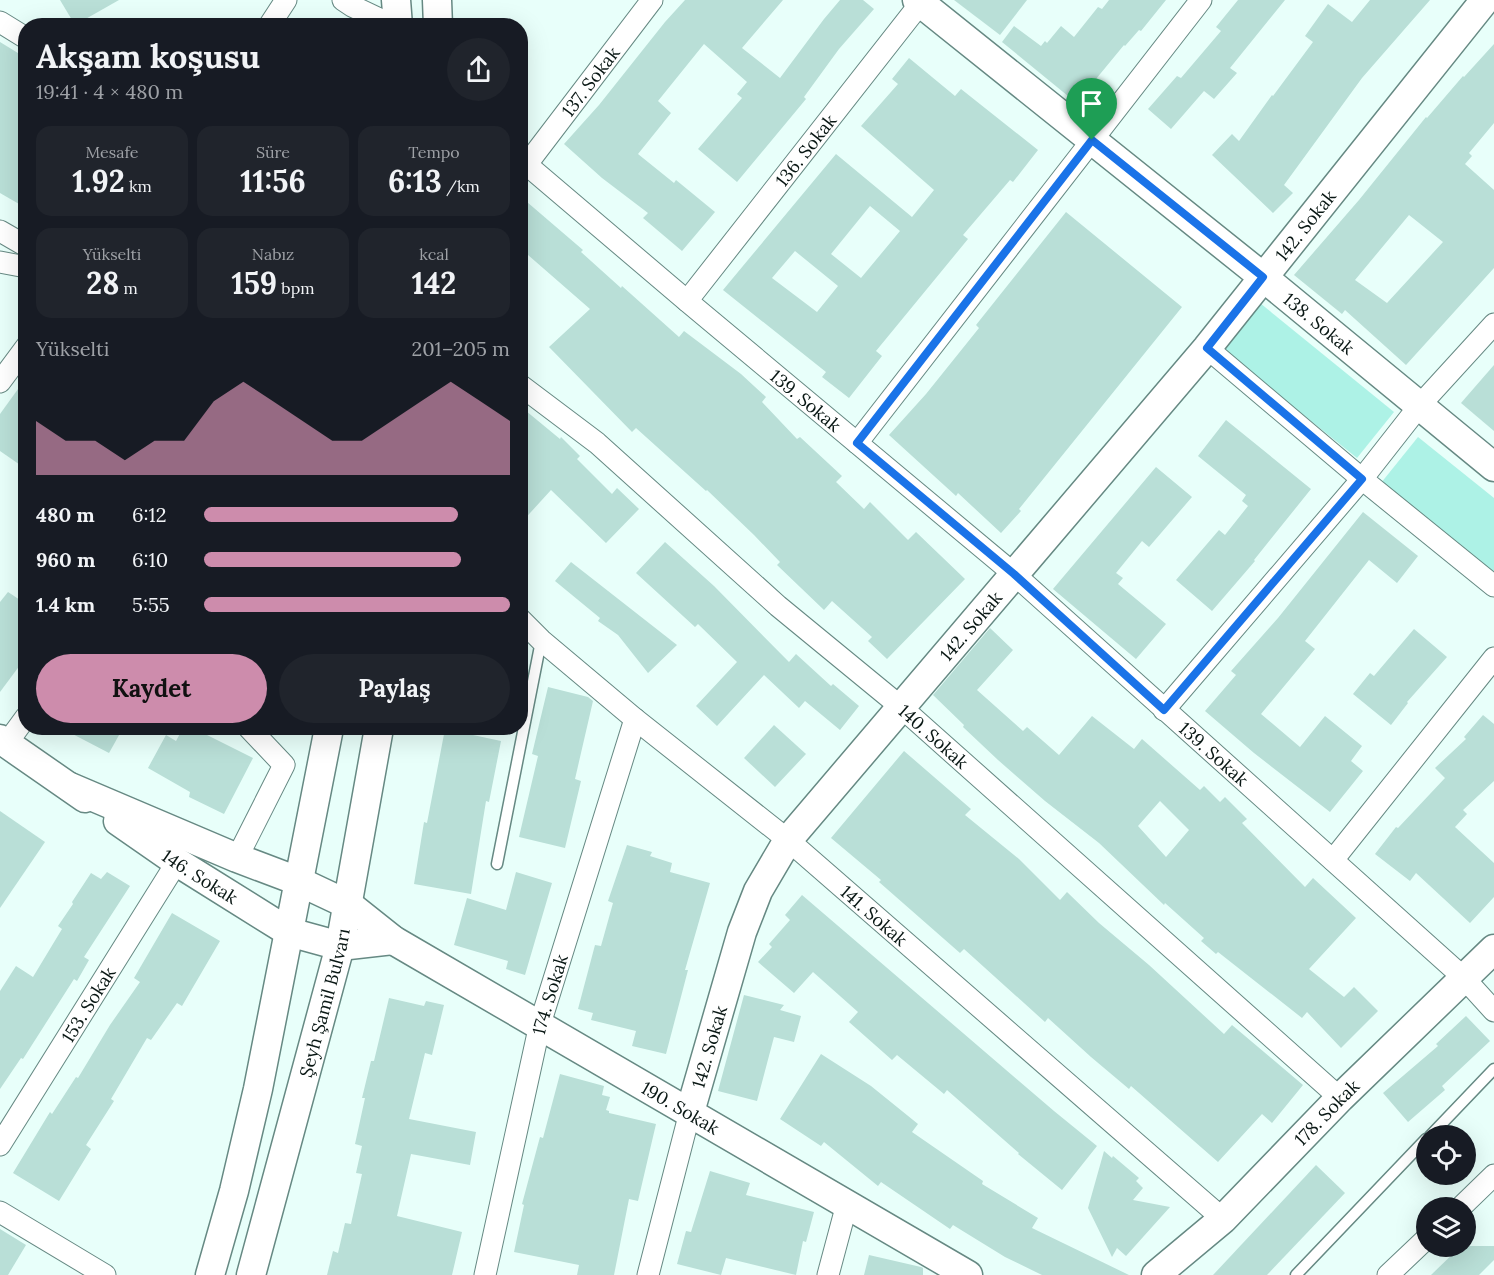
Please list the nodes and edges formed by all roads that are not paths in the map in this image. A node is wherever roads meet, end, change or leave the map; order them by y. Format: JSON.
{"nodes":[{"id":1,"x":286,"y":0,"type":"edge"},
{"id":2,"x":343,"y":0,"type":"edge"},
{"id":3,"x":396,"y":0,"type":"edge"},
{"id":4,"x":437,"y":0,"type":"edge"},
{"id":5,"x":652,"y":0,"type":"edge"},
{"id":6,"x":1201,"y":0,"type":"edge"},
{"id":7,"x":1485,"y":0,"type":"edge"},
{"id":8,"x":920,"y":1,"type":"edge"},
{"id":9,"x":274,"y":18,"type":"edge"},
{"id":10,"x":377,"y":18,"type":"edge"},
{"id":11,"x":397,"y":18,"type":"edge"},
{"id":12,"x":438,"y":18,"type":"edge"},
{"id":13,"x":0,"y":22,"type":"edge"},
{"id":14,"x":18,"y":33,"type":"edge"},
{"id":15,"x":1092,"y":140,"type":"junction"},
{"id":16,"x":528,"y":157,"type":"edge"},
{"id":17,"x":528,"y":165,"type":"edge"},
{"id":18,"x":0,"y":231,"type":"edge"},
{"id":19,"x":18,"y":241,"type":"edge"},
{"id":20,"x":0,"y":262,"type":"edge"},
{"id":21,"x":18,"y":265,"type":"edge"},
{"id":22,"x":1263,"y":277,"type":"junction"},
{"id":23,"x":687,"y":301,"type":"junction"},
{"id":24,"x":1494,"y":324,"type":"edge"},
{"id":25,"x":1207,"y":348,"type":"junction"},
{"id":26,"x":18,"y":358,"type":"edge"},
{"id":27,"x":0,"y":382,"type":"edge"},
{"id":28,"x":528,"y":391,"type":"edge"},
{"id":29,"x":1420,"y":405,"type":"junction"},
{"id":30,"x":857,"y":443,"type":"junction"},
{"id":31,"x":1494,"y":467,"type":"edge"},
{"id":32,"x":1362,"y":479,"type":"junction"},
{"id":33,"x":1014,"y":574,"type":"junction"},
{"id":34,"x":1494,"y":586,"type":"edge"},
{"id":35,"x":528,"y":627,"type":"edge"},
{"id":36,"x":528,"y":638,"type":"edge"},
{"id":37,"x":542,"y":640,"type":"junction"},
{"id":38,"x":1494,"y":658,"type":"edge"},
{"id":39,"x":901,"y":707,"type":"junction"},
{"id":40,"x":528,"y":710,"type":"edge"},
{"id":41,"x":1164,"y":710,"type":"junction"},
{"id":42,"x":635,"y":719,"type":"junction"},
{"id":43,"x":18,"y":726,"type":"edge"},
{"id":44,"x":256,"y":735,"type":"edge"},
{"id":45,"x":327,"y":735,"type":"edge"},
{"id":46,"x":378,"y":735,"type":"edge"},
{"id":47,"x":523,"y":735,"type":"edge"},
{"id":48,"x":2,"y":745,"type":"edge"},
{"id":49,"x":70,"y":788,"type":"junction"},
{"id":50,"x":788,"y":840,"type":"junction"},
{"id":51,"x":237,"y":858,"type":"junction"},
{"id":52,"x":1333,"y":860,"type":"junction"},
{"id":53,"x":177,"y":862,"type":"junction"},
{"id":54,"x":497,"y":864,"type":"dead end"},
{"id":55,"x":298,"y":881,"type":"junction"},
{"id":56,"x":349,"y":905,"type":"junction"},
{"id":57,"x":289,"y":932,"type":"junction"},
{"id":58,"x":393,"y":940,"type":"junction"},
{"id":59,"x":340,"y":946,"type":"junction"},
{"id":60,"x":1494,"y":949,"type":"edge"},
{"id":61,"x":1464,"y":978,"type":"junction"},
{"id":62,"x":1494,"y":1011,"type":"edge"},
{"id":63,"x":540,"y":1024,"type":"junction"},
{"id":64,"x":1494,"y":1069,"type":"edge"},
{"id":65,"x":1340,"y":1098,"type":"junction"},
{"id":66,"x":690,"y":1112,"type":"junction"},
{"id":67,"x":1441,"y":1125,"type":"edge"},
{"id":68,"x":0,"y":1145,"type":"edge"},
{"id":69,"x":1416,"y":1149,"type":"edge"},
{"id":70,"x":1494,"y":1175,"type":"edge"},
{"id":71,"x":1471,"y":1197,"type":"edge"},
{"id":72,"x":847,"y":1204,"type":"junction"},
{"id":73,"x":0,"y":1212,"type":"edge"},
{"id":74,"x":1223,"y":1219,"type":"junction"},
{"id":75,"x":1416,"y":1248,"type":"edge"},
{"id":76,"x":105,"y":1275,"type":"edge"},
{"id":77,"x":210,"y":1275,"type":"edge"},
{"id":78,"x":251,"y":1275,"type":"edge"},
{"id":79,"x":485,"y":1275,"type":"edge"},
{"id":80,"x":648,"y":1275,"type":"edge"},
{"id":81,"x":828,"y":1275,"type":"edge"},
{"id":82,"x":968,"y":1275,"type":"edge"},
{"id":83,"x":1156,"y":1275,"type":"edge"},
{"id":84,"x":1296,"y":1275,"type":"edge"},
{"id":85,"x":1388,"y":1275,"type":"edge"}],
"edges":[{"from":1,"to":9,"type":"street"},
{"from":2,"to":10,"type":"street"},
{"from":3,"to":11,"type":"street"},
{"from":4,"to":12,"type":"street"},
{"from":5,"to":16,"type":"street","name":"137. Sokak"},
{"from":6,"to":15,"type":"street"},
{"from":7,"to":22,"type":"street","name":"142. Sokak"},
{"from":8,"to":15,"type":"street","name":"138. Sokak"},
{"from":8,"to":23,"type":"street","name":"136. Sokak"},
{"from":13,"to":14,"type":"street"},
{"from":15,"to":22,"type":"street","name":"138. Sokak"},
{"from":15,"to":30,"type":"street"},
{"from":17,"to":23,"type":"street","name":"139. Sokak"},
{"from":18,"to":19,"type":"street"},
{"from":20,"to":21,"type":"street"},
{"from":22,"to":25,"type":"street","name":"142. Sokak"},
{"from":22,"to":29,"type":"street","name":"138. Sokak"},
{"from":23,"to":30,"type":"street","name":"139. Sokak"},
{"from":24,"to":29,"type":"street"},
{"from":25,"to":32,"type":"street"},
{"from":25,"to":33,"type":"street","name":"142. Sokak"},
{"from":26,"to":27,"type":"street"},
{"from":28,"to":39,"type":"street","name":"140. Sokak"},
{"from":29,"to":31,"type":"street","name":"138. Sokak"},
{"from":29,"to":32,"type":"street"},
{"from":30,"to":33,"type":"street","name":"139. Sokak"},
{"from":32,"to":34,"type":"street"},
{"from":32,"to":41,"type":"street"},
{"from":33,"to":39,"type":"street","name":"142. Sokak"},
{"from":33,"to":41,"type":"street","name":"139. Sokak"},
{"from":35,"to":37,"type":"street","name":"141. Sokak"},
{"from":36,"to":37,"type":"street"},
{"from":37,"to":40,"type":"lane"},
{"from":37,"to":42,"type":"street","name":"141. Sokak"},
{"from":38,"to":52,"type":"street"},
{"from":39,"to":50,"type":"street","name":"142. Sokak"},
{"from":39,"to":65,"type":"street","name":"140. Sokak"},
{"from":41,"to":52,"type":"street","name":"139. Sokak"},
{"from":42,"to":50,"type":"street","name":"141. Sokak"},
{"from":42,"to":63,"type":"street","name":"174. Sokak"},
{"from":43,"to":48,"type":"street"},
{"from":44,"to":51,"type":"street"},
{"from":45,"to":55,"type":"street"},
{"from":46,"to":56,"type":"street","name":"Şeyh Şamil Bulvarı"},
{"from":47,"to":54,"type":"lane"},
{"from":48,"to":49,"type":"street","name":"146. Sokak"},
{"from":49,"to":51,"type":"street","name":"146. Sokak"},
{"from":49,"to":53,"type":"street","name":"146. Sokak"},
{"from":50,"to":66,"type":"street","name":"142. Sokak"},
{"from":50,"to":74,"type":"street","name":"141. Sokak"},
{"from":51,"to":55,"type":"street","name":"146. Sokak"},
{"from":52,"to":61,"type":"street","name":"139. Sokak"},
{"from":53,"to":57,"type":"street","name":"146. Sokak"},
{"from":53,"to":68,"type":"street","name":"153. Sokak"},
{"from":55,"to":56,"type":"street","name":"146. Sokak"},
{"from":55,"to":57,"type":"street"},
{"from":56,"to":58,"type":"street","name":"190. Sokak"},
{"from":56,"to":59,"type":"street","name":"Şeyh Şamil Bulvarı"},
{"from":57,"to":59,"type":"street","name":"146. Sokak"},
{"from":57,"to":77,"type":"street"},
{"from":58,"to":59,"type":"street"},
{"from":58,"to":63,"type":"street","name":"190. Sokak"},
{"from":59,"to":78,"type":"street","name":"Şeyh Şamil Bulvarı"},
{"from":60,"to":61,"type":"street","name":"178. Sokak"},
{"from":61,"to":62,"type":"street","name":"139. Sokak"},
{"from":61,"to":65,"type":"street","name":"178. Sokak"},
{"from":63,"to":66,"type":"street","name":"190. Sokak"},
{"from":63,"to":79,"type":"street","name":"174. Sokak"},
{"from":64,"to":67,"type":"lane"},
{"from":65,"to":74,"type":"street","name":"178. Sokak"},
{"from":66,"to":72,"type":"street","name":"190. Sokak"},
{"from":66,"to":80,"type":"street","name":"142. Sokak"},
{"from":69,"to":84,"type":"lane"},
{"from":70,"to":71,"type":"street"},
{"from":72,"to":81,"type":"street"},
{"from":72,"to":82,"type":"street","name":"190. Sokak"},
{"from":73,"to":76,"type":"street"},
{"from":74,"to":83,"type":"street","name":"178. Sokak"},
{"from":75,"to":85,"type":"street"}]}
